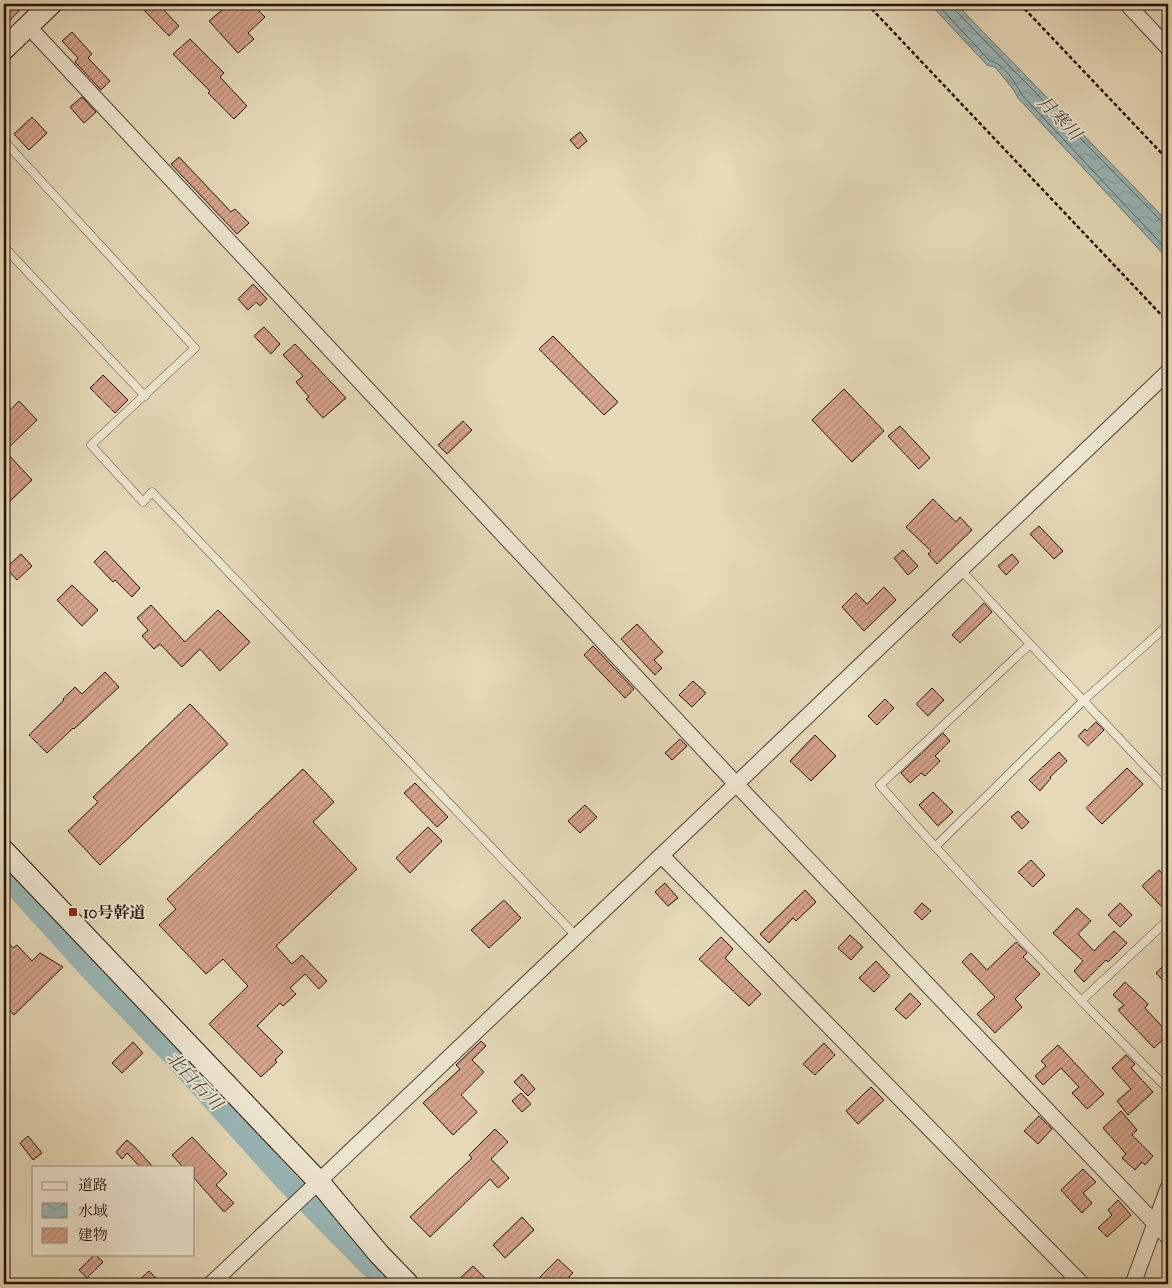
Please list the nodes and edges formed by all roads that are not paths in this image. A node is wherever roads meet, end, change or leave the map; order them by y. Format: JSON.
{"nodes":[{"id":1,"x":51,"y":4,"type":"edge"},
{"id":2,"x":1127,"y":4,"type":"edge"},
{"id":3,"x":28,"y":26,"type":"junction"},
{"id":4,"x":1168,"y":48,"type":"edge"},
{"id":5,"x":4,"y":49,"type":"edge"},
{"id":6,"x":4,"y":142,"type":"edge"},
{"id":7,"x":4,"y":247,"type":"edge"},
{"id":8,"x":1168,"y":372,"type":"edge"},
{"id":9,"x":145,"y":396,"type":"junction"},
{"id":10,"x":960,"y":569,"type":"junction"},
{"id":11,"x":1168,"y":625,"type":"edge"},
{"id":12,"x":1030,"y":644,"type":"junction"},
{"id":13,"x":1084,"y":700,"type":"junction"},
{"id":14,"x":737,"y":785,"type":"junction"},
{"id":15,"x":1168,"y":790,"type":"edge"},
{"id":16,"x":935,"y":847,"type":"junction"},
{"id":17,"x":4,"y":851,"type":"edge"},
{"id":18,"x":662,"y":856,"type":"junction"},
{"id":19,"x":1168,"y":920,"type":"edge"},
{"id":20,"x":577,"y":937,"type":"junction"},
{"id":21,"x":1081,"y":1001,"type":"junction"},
{"id":22,"x":1168,"y":1089,"type":"edge"},
{"id":23,"x":315,"y":1185,"type":"junction"},
{"id":24,"x":1168,"y":1188,"type":"edge"},
{"id":25,"x":1155,"y":1224,"type":"junction"},
{"id":26,"x":1168,"y":1237,"type":"edge"},
{"id":27,"x":211,"y":1284,"type":"edge"},
{"id":28,"x":408,"y":1284,"type":"edge"},
{"id":29,"x":1082,"y":1284,"type":"edge"},
{"id":30,"x":1133,"y":1284,"type":"edge"}],
"edges":[{"from":1,"to":3,"type":"street"},
{"from":2,"to":4,"type":"street"},
{"from":3,"to":5,"type":"street"},
{"from":3,"to":14,"type":"street"},
{"from":6,"to":9,"type":"lane"},
{"from":7,"to":9,"type":"lane"},
{"from":8,"to":10,"type":"street"},
{"from":9,"to":20,"type":"lane"},
{"from":10,"to":12,"type":"lane"},
{"from":10,"to":14,"type":"street"},
{"from":11,"to":13,"type":"lane"},
{"from":12,"to":13,"type":"lane"},
{"from":12,"to":16,"type":"lane"},
{"from":13,"to":15,"type":"lane"},
{"from":13,"to":16,"type":"lane"},
{"from":14,"to":18,"type":"street"},
{"from":14,"to":25,"type":"street"},
{"from":16,"to":21,"type":"lane"},
{"from":17,"to":23,"type":"street"},
{"from":18,"to":20,"type":"street"},
{"from":18,"to":29,"type":"street"},
{"from":19,"to":21,"type":"lane"},
{"from":20,"to":23,"type":"street"},
{"from":21,"to":22,"type":"lane"},
{"from":23,"to":27,"type":"street"},
{"from":23,"to":28,"type":"street"},
{"from":24,"to":25,"type":"street"},
{"from":25,"to":26,"type":"street"},
{"from":25,"to":30,"type":"street"}]}
